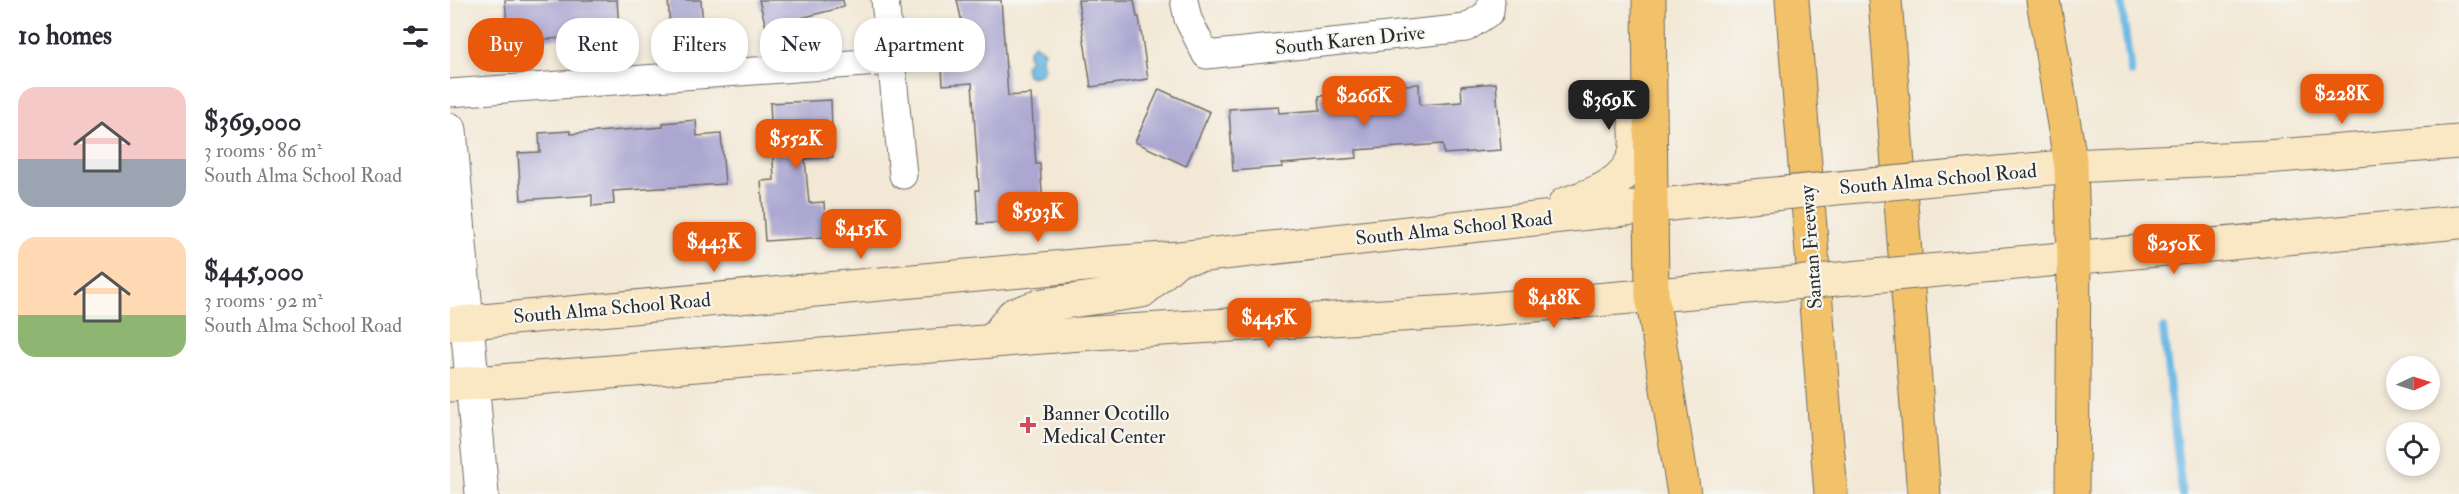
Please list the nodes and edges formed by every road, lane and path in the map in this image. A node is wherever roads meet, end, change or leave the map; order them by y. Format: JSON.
{"nodes":[{"id":1,"x":885,"y":0,"type":"edge"},
{"id":2,"x":1184,"y":0,"type":"edge"},
{"id":3,"x":1634,"y":0,"type":"edge"},
{"id":4,"x":1648,"y":0,"type":"edge"},
{"id":5,"x":1792,"y":0,"type":"edge"},
{"id":6,"x":1886,"y":0,"type":"edge"},
{"id":7,"x":2043,"y":0,"type":"edge"},
{"id":8,"x":1491,"y":6,"type":"edge"},
{"id":9,"x":887,"y":18,"type":"edge"},
{"id":10,"x":854,"y":64,"type":"edge"},
{"id":11,"x":893,"y":72,"type":"edge"},
{"id":12,"x":450,"y":93,"type":"edge"},
{"id":13,"x":450,"y":130,"type":"edge"},
{"id":14,"x":2459,"y":141,"type":"edge"},
{"id":15,"x":2072,"y":166,"type":"junction"},
{"id":16,"x":903,"y":176,"type":"dead end"},
{"id":17,"x":1651,"y":206,"type":"junction"},
{"id":18,"x":1518,"y":220,"type":"junction"},
{"id":19,"x":2459,"y":222,"type":"edge"},
{"id":20,"x":1179,"y":258,"type":"junction"},
{"id":21,"x":2074,"y":259,"type":"junction"},
{"id":22,"x":1652,"y":296,"type":"junction"},
{"id":23,"x":459,"y":323,"type":"edge"},
{"id":24,"x":993,"y":341,"type":"junction"},
{"id":25,"x":461,"y":384,"type":"edge"},
{"id":26,"x":482,"y":494,"type":"edge"},
{"id":27,"x":1684,"y":494,"type":"edge"},
{"id":28,"x":1831,"y":494,"type":"edge"},
{"id":29,"x":1924,"y":494,"type":"edge"},
{"id":30,"x":2072,"y":494,"type":"edge"}],
"edges":[{"from":1,"to":9,"type":"street"},
{"from":2,"to":8,"type":"street","name":"South Karen Drive"},
{"from":3,"to":18,"type":"main road"},
{"from":4,"to":17,"type":"highway"},
{"from":5,"to":28,"type":"highway","name":"Santan Freeway"},
{"from":6,"to":29,"type":"highway"},
{"from":7,"to":15,"type":"highway"},
{"from":10,"to":12,"type":"street"},
{"from":11,"to":16,"type":"street"},
{"from":13,"to":23,"type":"street"},
{"from":14,"to":15,"type":"main road","name":"South Alma School Road"},
{"from":15,"to":17,"type":"main road","name":"South Alma School Road","bridge":true},
{"from":15,"to":21,"type":"highway"},
{"from":17,"to":18,"type":"main road","name":"South Alma School Road"},
{"from":17,"to":22,"type":"highway"},
{"from":18,"to":20,"type":"main road","name":"South Alma School Road"},
{"from":19,"to":21,"type":"main road"},
{"from":20,"to":23,"type":"main road","name":"South Alma School Road"},
{"from":20,"to":24,"type":"main road"},
{"from":21,"to":22,"type":"main road","bridge":true},
{"from":21,"to":30,"type":"highway"},
{"from":22,"to":24,"type":"main road"},
{"from":22,"to":27,"type":"highway"},
{"from":23,"to":25,"type":"street"},
{"from":24,"to":25,"type":"main road"},
{"from":25,"to":26,"type":"street"}]}
